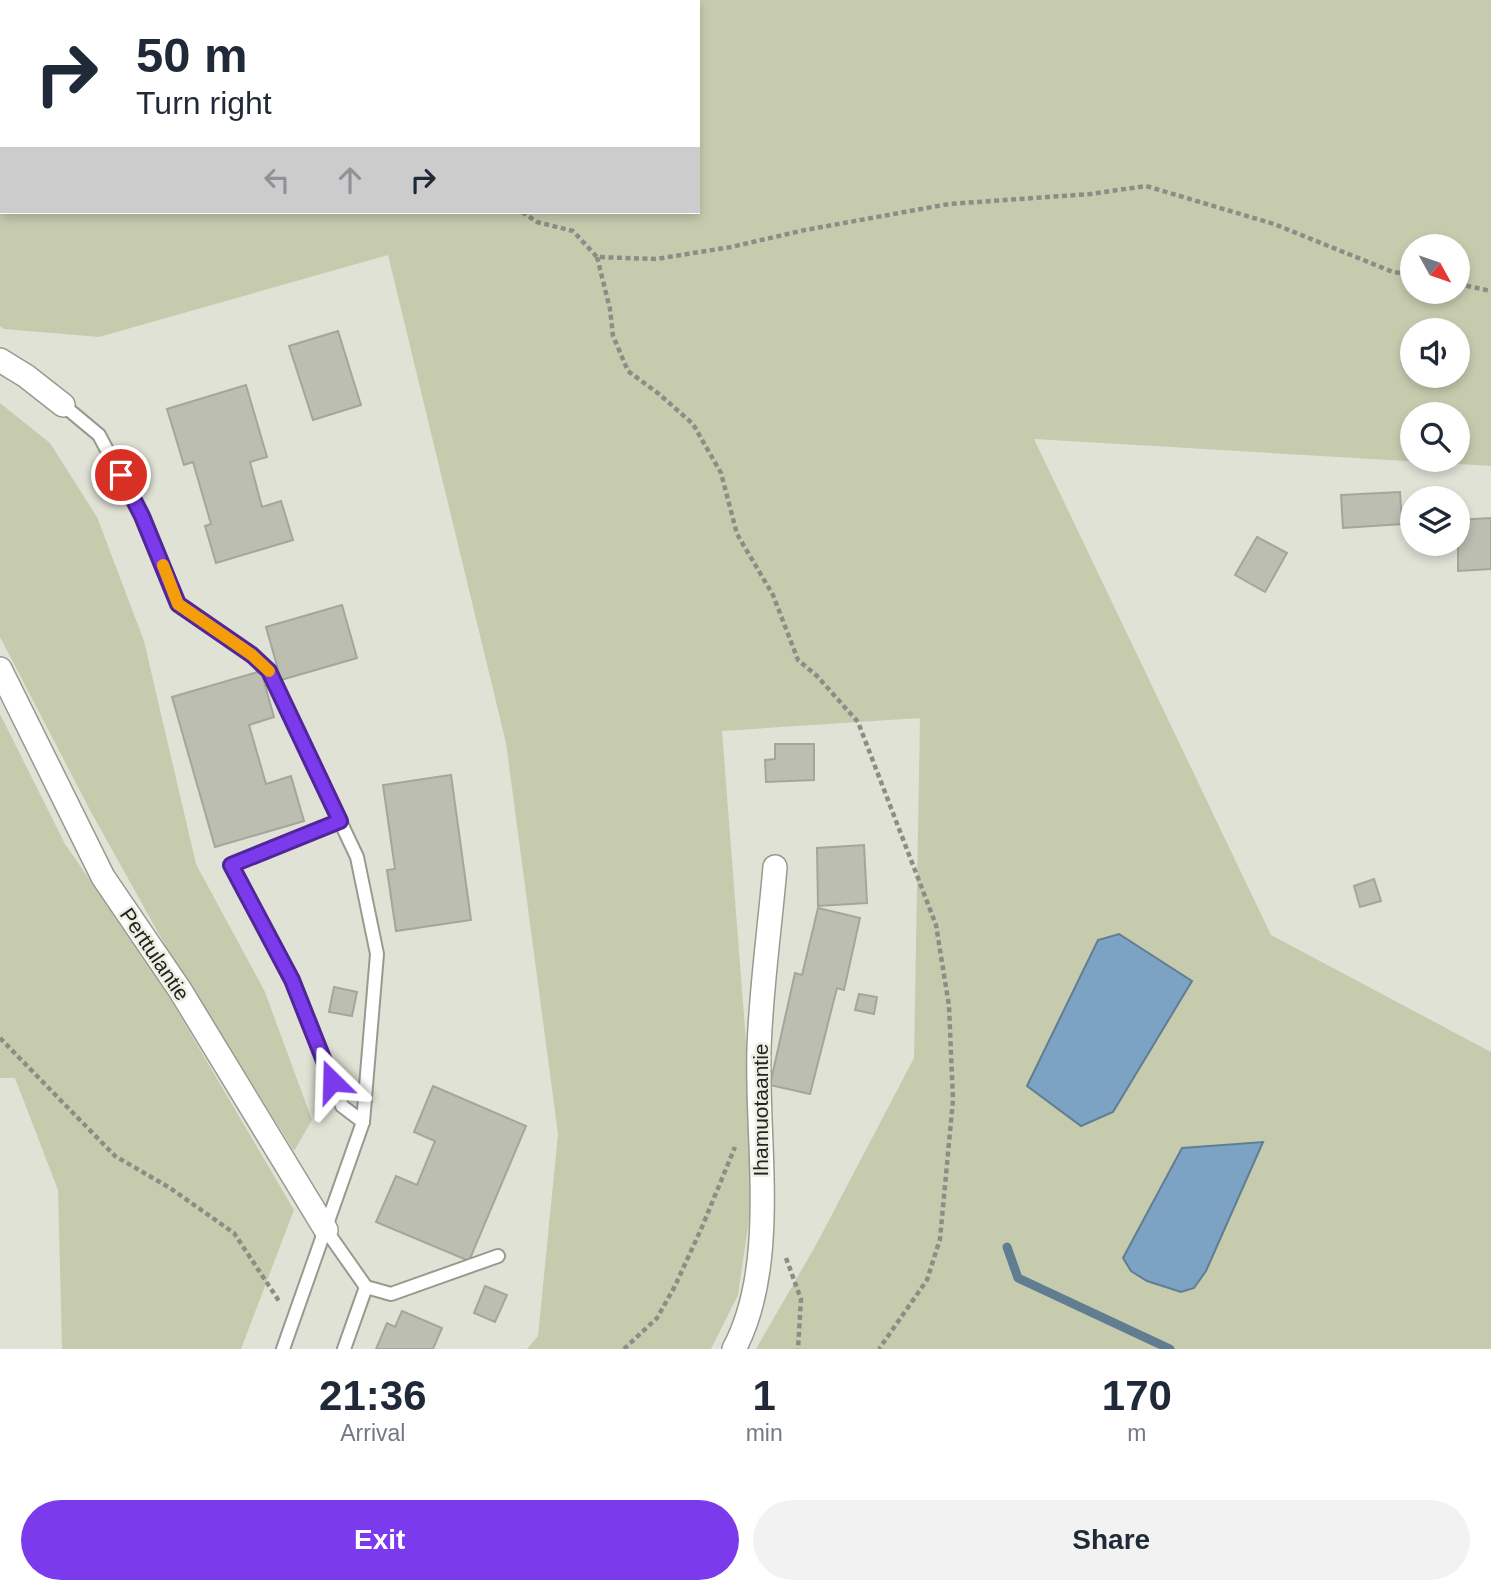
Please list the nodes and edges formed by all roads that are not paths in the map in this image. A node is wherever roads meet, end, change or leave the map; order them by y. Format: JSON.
{"nodes":[{"id":1,"x":0,"y":360,"type":"edge"},
{"id":2,"x":63,"y":405,"type":"joint"},
{"id":3,"x":0,"y":669,"type":"edge"},
{"id":4,"x":340,"y":821,"type":"junction"},
{"id":5,"x":775,"y":867,"type":"dead end"},
{"id":6,"x":363,"y":1122,"type":"junction"},
{"id":7,"x":326,"y":1230,"type":"junction"},
{"id":8,"x":498,"y":1256,"type":"dead end"},
{"id":9,"x":366,"y":1287,"type":"junction"},
{"id":10,"x":283,"y":1349,"type":"edge"},
{"id":11,"x":344,"y":1349,"type":"edge"},
{"id":12,"x":734,"y":1349,"type":"edge"}],
"edges":[{"from":1,"to":2,"type":"street"},
{"from":2,"to":4,"type":"lane"},
{"from":3,"to":7,"type":"street","name":"Perttulantie"},
{"from":4,"to":6,"type":"lane"},
{"from":4,"to":6,"type":"lane"},
{"from":5,"to":12,"type":"street","name":"Ihamuotaantie"},
{"from":6,"to":7,"type":"lane"},
{"from":7,"to":9,"type":"lane"},
{"from":7,"to":10,"type":"lane"},
{"from":8,"to":9,"type":"lane"},
{"from":9,"to":11,"type":"lane"}]}
